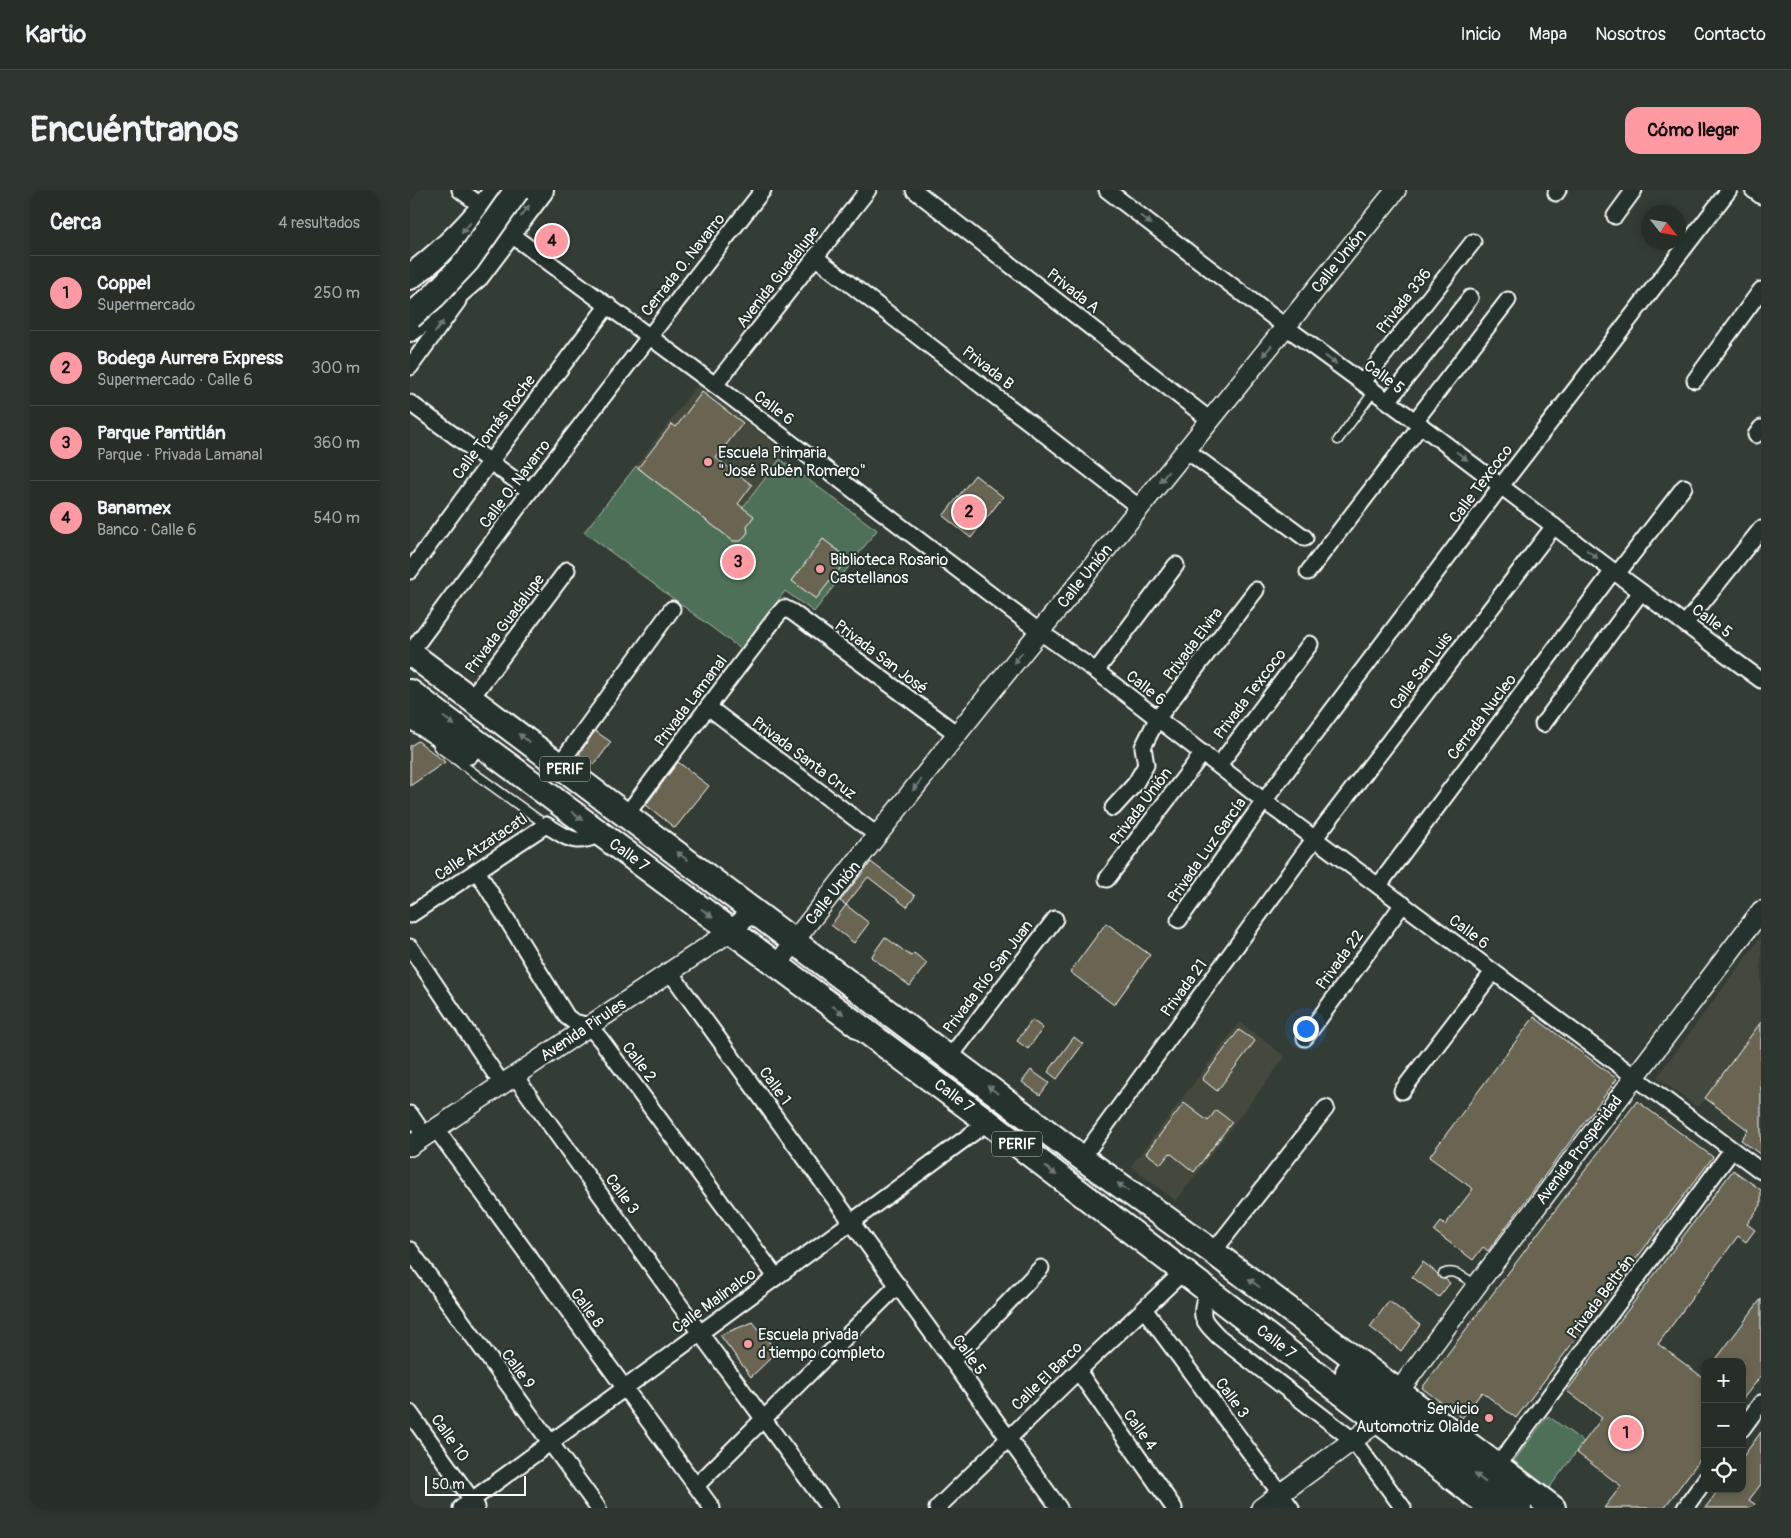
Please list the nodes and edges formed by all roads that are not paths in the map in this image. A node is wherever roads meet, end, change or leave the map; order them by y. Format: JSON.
{"nodes":[{"id":1,"x":460,"y":190,"type":"edge"},
{"id":2,"x":517,"y":190,"type":"edge"},
{"id":3,"x":541,"y":190,"type":"edge"},
{"id":4,"x":763,"y":190,"type":"edge"},
{"id":5,"x":868,"y":190,"type":"edge"},
{"id":6,"x":914,"y":190,"type":"edge"},
{"id":7,"x":1107,"y":190,"type":"edge"},
{"id":8,"x":1396,"y":190,"type":"edge"},
{"id":9,"x":1634,"y":190,"type":"edge"},
{"id":10,"x":1729,"y":190,"type":"edge"},
{"id":11,"x":1753,"y":190,"type":"edge"},
{"id":12,"x":1761,"y":196,"type":"edge"},
{"id":13,"x":490,"y":199,"type":"edge"},
{"id":14,"x":1615,"y":216,"type":"dead end"},
{"id":15,"x":509,"y":233,"type":"junction"},
{"id":16,"x":1473,"y":242,"type":"dead end"},
{"id":17,"x":815,"y":256,"type":"junction"},
{"id":18,"x":477,"y":275,"type":"junction"},
{"id":19,"x":416,"y":285,"type":"edge"},
{"id":20,"x":1761,"y":290,"type":"edge"},
{"id":21,"x":1470,"y":298,"type":"dead end"},
{"id":22,"x":1508,"y":300,"type":"dead end"},
{"id":23,"x":608,"y":305,"type":"junction"},
{"id":24,"x":410,"y":317,"type":"edge"},
{"id":25,"x":1286,"y":327,"type":"junction"},
{"id":26,"x":410,"y":329,"type":"edge"},
{"id":27,"x":649,"y":337,"type":"junction"},
{"id":28,"x":410,"y":367,"type":"edge"},
{"id":29,"x":1695,"y":380,"type":"dead end"},
{"id":30,"x":715,"y":386,"type":"junction"},
{"id":31,"x":1368,"y":386,"type":"junction"},
{"id":32,"x":1388,"y":401,"type":"junction"},
{"id":33,"x":410,"y":403,"type":"edge"},
{"id":34,"x":1210,"y":420,"type":"junction"},
{"id":35,"x":1418,"y":423,"type":"junction"},
{"id":36,"x":1338,"y":440,"type":"dead end"},
{"id":37,"x":1186,"y":450,"type":"junction"},
{"id":38,"x":490,"y":462,"type":"junction"},
{"id":39,"x":1502,"y":486,"type":"junction"},
{"id":40,"x":1684,"y":486,"type":"dead end"},
{"id":41,"x":530,"y":491,"type":"junction"},
{"id":42,"x":1140,"y":508,"type":"junction"},
{"id":43,"x":1554,"y":526,"type":"junction"},
{"id":44,"x":1761,"y":529,"type":"edge"},
{"id":45,"x":1305,"y":538,"type":"dead end"},
{"id":46,"x":1176,"y":565,"type":"dead end"},
{"id":47,"x":567,"y":570,"type":"dead end"},
{"id":48,"x":410,"y":572,"type":"edge"},
{"id":49,"x":1308,"y":572,"type":"dead end"},
{"id":50,"x":1615,"y":572,"type":"junction"},
{"id":51,"x":1256,"y":590,"type":"dead end"},
{"id":52,"x":1641,"y":592,"type":"junction"},
{"id":53,"x":784,"y":608,"type":"joint"},
{"id":54,"x":672,"y":609,"type":"dead end"},
{"id":55,"x":1686,"y":624,"type":"junction"},
{"id":56,"x":1040,"y":632,"type":"junction"},
{"id":57,"x":1310,"y":644,"type":"dead end"},
{"id":58,"x":410,"y":653,"type":"edge"},
{"id":59,"x":1096,"y":672,"type":"junction"},
{"id":60,"x":1761,"y":680,"type":"edge"},
{"id":61,"x":410,"y":692,"type":"edge"},
{"id":62,"x":471,"y":698,"type":"junction"},
{"id":63,"x":708,"y":707,"type":"junction"},
{"id":64,"x":410,"y":715,"type":"edge"},
{"id":65,"x":1157,"y":719,"type":"junction"},
{"id":66,"x":1543,"y":724,"type":"dead end"},
{"id":67,"x":957,"y":734,"type":"junction"},
{"id":68,"x":445,"y":745,"type":"junction"},
{"id":69,"x":1202,"y":753,"type":"junction"},
{"id":70,"x":559,"y":765,"type":"junction"},
{"id":71,"x":1219,"y":766,"type":"junction"},
{"id":72,"x":538,"y":787,"type":"junction"},
{"id":73,"x":1264,"y":801,"type":"junction"},
{"id":74,"x":1113,"y":808,"type":"dead end"},
{"id":75,"x":626,"y":815,"type":"junction"},
{"id":76,"x":546,"y":825,"type":"junction"},
{"id":77,"x":600,"y":834,"type":"junction"},
{"id":78,"x":878,"y":836,"type":"junction"},
{"id":79,"x":1315,"y":838,"type":"junction"},
{"id":80,"x":477,"y":871,"type":"junction"},
{"id":81,"x":1107,"y":879,"type":"dead end"},
{"id":82,"x":1379,"y":885,"type":"junction"},
{"id":83,"x":1403,"y":904,"type":"junction"},
{"id":84,"x":754,"y":910,"type":"junction"},
{"id":85,"x":1761,"y":910,"type":"edge"},
{"id":86,"x":410,"y":915,"type":"edge"},
{"id":87,"x":1055,"y":918,"type":"dead end"},
{"id":88,"x":1179,"y":920,"type":"dead end"},
{"id":89,"x":731,"y":930,"type":"junction"},
{"id":90,"x":794,"y":941,"type":"junction"},
{"id":91,"x":410,"y":946,"type":"edge"},
{"id":92,"x":778,"y":965,"type":"junction"},
{"id":93,"x":670,"y":972,"type":"junction"},
{"id":94,"x":1493,"y":972,"type":"junction"},
{"id":95,"x":589,"y":1026,"type":"junction"},
{"id":96,"x":1305,"y":1038,"type":"dead end"},
{"id":97,"x":950,"y":1057,"type":"junction"},
{"id":98,"x":1634,"y":1077,"type":"junction"},
{"id":99,"x":508,"y":1080,"type":"junction"},
{"id":100,"x":1402,"y":1091,"type":"dead end"},
{"id":101,"x":1326,"y":1108,"type":"dead end"},
{"id":102,"x":410,"y":1114,"type":"edge"},
{"id":103,"x":988,"y":1122,"type":"junction"},
{"id":104,"x":423,"y":1137,"type":"edge"},
{"id":105,"x":1732,"y":1150,"type":"junction"},
{"id":106,"x":1082,"y":1158,"type":"junction"},
{"id":107,"x":1761,"y":1172,"type":"edge"},
{"id":108,"x":852,"y":1222,"type":"junction"},
{"id":109,"x":410,"y":1250,"type":"edge"},
{"id":110,"x":1212,"y":1252,"type":"junction"},
{"id":111,"x":1041,"y":1268,"type":"dead end"},
{"id":112,"x":1184,"y":1271,"type":"junction"},
{"id":113,"x":1443,"y":1274,"type":"dead end"},
{"id":114,"x":776,"y":1277,"type":"junction"},
{"id":115,"x":898,"y":1285,"type":"junction"},
{"id":116,"x":1477,"y":1285,"type":"junction"},
{"id":117,"x":1207,"y":1288,"type":"junction"},
{"id":118,"x":1144,"y":1308,"type":"junction"},
{"id":119,"x":1293,"y":1312,"type":"junction"},
{"id":120,"x":700,"y":1333,"type":"junction"},
{"id":121,"x":952,"y":1361,"type":"junction"},
{"id":122,"x":1078,"y":1371,"type":"junction"},
{"id":123,"x":624,"y":1389,"type":"junction"},
{"id":124,"x":1400,"y":1391,"type":"junction"},
{"id":125,"x":1761,"y":1403,"type":"edge"},
{"id":126,"x":410,"y":1413,"type":"edge"},
{"id":127,"x":764,"y":1419,"type":"junction"},
{"id":128,"x":1379,"y":1421,"type":"junction"},
{"id":129,"x":1746,"y":1424,"type":"edge"},
{"id":130,"x":1008,"y":1438,"type":"junction"},
{"id":131,"x":1353,"y":1440,"type":"junction"},
{"id":132,"x":550,"y":1443,"type":"junction"},
{"id":133,"x":1498,"y":1465,"type":"junction"},
{"id":134,"x":696,"y":1486,"type":"junction"},
{"id":135,"x":1701,"y":1486,"type":"edge"},
{"id":136,"x":1286,"y":1501,"type":"edge"},
{"id":137,"x":470,"y":1505,"type":"edge"},
{"id":138,"x":940,"y":1507,"type":"edge"},
{"id":139,"x":598,"y":1508,"type":"edge"},
{"id":140,"x":712,"y":1508,"type":"edge"},
{"id":141,"x":829,"y":1508,"type":"edge"},
{"id":142,"x":1059,"y":1508,"type":"edge"},
{"id":143,"x":1174,"y":1508,"type":"edge"},
{"id":144,"x":1261,"y":1508,"type":"edge"},
{"id":145,"x":1403,"y":1508,"type":"edge"},
{"id":146,"x":1492,"y":1508,"type":"edge"},
{"id":147,"x":1519,"y":1508,"type":"edge"},
{"id":148,"x":1553,"y":1508,"type":"edge"},
{"id":149,"x":1685,"y":1508,"type":"edge"}],
"edges":[{"from":1,"to":13,"type":"street"},
{"from":2,"to":24,"type":"main road","bridge":true},
{"from":15,"to":3,"type":"main road","one_way":true},
{"from":4,"to":27,"type":"street","name":"Cerrada O. Navarro"},
{"from":5,"to":17,"type":"street","name":"Avenida Guadalupe"},
{"from":6,"to":34,"type":"street","name":"Privada A"},
{"from":7,"to":25,"type":"street","name":"Calle 5","one_way":true},
{"from":8,"to":25,"type":"street","name":"Calle Unión"},
{"from":9,"to":14,"type":"street"},
{"from":10,"to":39,"type":"street","name":"Calle Texcoco"},
{"from":11,"to":12,"type":"street"},
{"from":13,"to":19,"type":"main road","one_way":true},
{"from":15,"to":18,"type":"main road"},
{"from":15,"to":19,"type":"main road"},
{"from":15,"to":23,"type":"street","name":"Calle 6"},
{"from":16,"to":31,"type":"street","name":"Privada 336"},
{"from":17,"to":30,"type":"street","name":"Avenida Guadalupe"},
{"from":17,"to":42,"type":"street","name":"Privada B"},
{"from":18,"to":26,"type":"main road"},
{"from":28,"to":18,"type":"street","one_way":true},
{"from":20,"to":29,"type":"street"},
{"from":21,"to":32,"type":"street"},
{"from":22,"to":35,"type":"street"},
{"from":23,"to":27,"type":"street","name":"Calle 6"},
{"from":23,"to":38,"type":"street","name":"Calle Tomás Roche"},
{"from":25,"to":31,"type":"street","name":"Calle 5","one_way":true},
{"from":25,"to":34,"type":"street","name":"Calle Unión","one_way":true},
{"from":27,"to":30,"type":"street","name":"Calle 6"},
{"from":27,"to":41,"type":"street","name":"Calle O. Navarro"},
{"from":30,"to":56,"type":"street","name":"Calle 6"},
{"from":31,"to":32,"type":"street","name":"Calle 5"},
{"from":31,"to":36,"type":"lane"},
{"from":32,"to":35,"type":"street","name":"Calle 5"},
{"from":33,"to":38,"type":"street"},
{"from":34,"to":37,"type":"street","name":"Calle Unión"},
{"from":35,"to":39,"type":"street","name":"Calle 5","one_way":true},
{"from":35,"to":49,"type":"street"},
{"from":37,"to":42,"type":"street","name":"Calle Unión","one_way":true},
{"from":37,"to":45,"type":"street"},
{"from":38,"to":41,"type":"street"},
{"from":38,"to":48,"type":"street","name":"Calle Tomás Roche"},
{"from":39,"to":43,"type":"street","name":"Calle 5"},
{"from":39,"to":73,"type":"street","name":"Calle Texcoco"},
{"from":40,"to":50,"type":"street","name":"Cerrada Nucleo"},
{"from":41,"to":58,"type":"street","name":"Calle O. Navarro"},
{"from":42,"to":56,"type":"street","name":"Calle Unión"},
{"from":43,"to":50,"type":"street","name":"Calle 5","one_way":true},
{"from":43,"to":79,"type":"street","name":"Calle San Luis"},
{"from":44,"to":55,"type":"street"},
{"from":46,"to":59,"type":"street"},
{"from":47,"to":62,"type":"street","name":"Privada Guadalupe"},
{"from":50,"to":52,"type":"street","name":"Calle 5"},
{"from":50,"to":82,"type":"street","name":"Cerrada Nucleo"},
{"from":51,"to":65,"type":"street","name":"Privada Elvira"},
{"from":52,"to":55,"type":"street","name":"Calle 5"},
{"from":52,"to":66,"type":"street"},
{"from":53,"to":63,"type":"street","name":"Privada Lamanal"},
{"from":53,"to":67,"type":"street","name":"Privada San José"},
{"from":54,"to":70,"type":"street"},
{"from":55,"to":60,"type":"street","name":"Calle 5"},
{"from":56,"to":59,"type":"street","name":"Calle 6"},
{"from":56,"to":67,"type":"street","name":"Calle Unión","one_way":true},
{"from":57,"to":71,"type":"street","name":"Privada Texcoco"},
{"from":58,"to":62,"type":"main road","name":"Calle 7","number":"PERIF"},
{"from":59,"to":65,"type":"street","name":"Calle 6"},
{"from":61,"to":72,"type":"main road","name":"Calle 7","number":"PERIF","one_way":true},
{"from":70,"to":62,"type":"main road","name":"Calle 7","number":"PERIF","one_way":true},
{"from":63,"to":75,"type":"street","name":"Privada Lamanal"},
{"from":63,"to":78,"type":"street","name":"Privada Santa Cruz"},
{"from":64,"to":68,"type":"main road"},
{"from":65,"to":69,"type":"street","name":"Calle 6"},
{"from":65,"to":74,"type":"street","name":"Privada Elvira"},
{"from":67,"to":78,"type":"street","name":"Calle Unión","one_way":true},
{"from":68,"to":72,"type":"main road"},
{"from":68,"to":76,"type":"lane"},
{"from":69,"to":71,"type":"street","name":"Calle 6"},
{"from":69,"to":81,"type":"street","name":"Privada Unión"},
{"from":70,"to":75,"type":"main road","name":"Calle 7","number":"PERIF"},
{"from":71,"to":73,"type":"street","name":"Calle 6"},
{"from":72,"to":77,"type":"main road","name":"Calle 7","number":"PERIF","one_way":true},
{"from":73,"to":79,"type":"street","name":"Calle 6"},
{"from":73,"to":88,"type":"street","name":"Privada Luz García"},
{"from":84,"to":75,"type":"main road","name":"Calle 7","number":"PERIF","one_way":true},
{"from":76,"to":77,"type":"street"},
{"from":76,"to":80,"type":"street","name":"Calle Atzatacatl"},
{"from":77,"to":89,"type":"main road","name":"Calle 7","number":"PERIF","one_way":true},
{"from":78,"to":90,"type":"street","name":"Calle Unión"},
{"from":79,"to":82,"type":"street","name":"Calle 6"},
{"from":79,"to":106,"type":"street","name":"Privada 21"},
{"from":80,"to":86,"type":"street","name":"Calle Atzatacatl"},
{"from":80,"to":95,"type":"street","name":"Calle 2"},
{"from":82,"to":83,"type":"street","name":"Calle 6"},
{"from":83,"to":94,"type":"street","name":"Calle 6"},
{"from":83,"to":96,"type":"street","name":"Privada 22"},
{"from":84,"to":89,"type":"street","name":"Avenida Pirules"},
{"from":84,"to":90,"type":"main road","name":"Calle 7","number":"PERIF"},
{"from":85,"to":98,"type":"street","name":"Avenida Prosperidad"},
{"from":87,"to":97,"type":"street","name":"Privada Río San Juan"},
{"from":89,"to":92,"type":"main road","name":"Calle 7","number":"PERIF"},
{"from":89,"to":93,"type":"street","name":"Avenida Pirules"},
{"from":90,"to":92,"type":"street","name":"Calle Unión"},
{"from":90,"to":97,"type":"main road","name":"Calle 7","number":"PERIF"},
{"from":91,"to":99,"type":"street","name":"Calle 3"},
{"from":92,"to":103,"type":"main road","name":"Calle 7","number":"PERIF","one_way":true},
{"from":93,"to":95,"type":"street","name":"Avenida Pirules"},
{"from":93,"to":108,"type":"street","name":"Calle 1"},
{"from":94,"to":98,"type":"street","name":"Calle 6"},
{"from":94,"to":100,"type":"street"},
{"from":95,"to":99,"type":"street","name":"Avenida Pirules"},
{"from":95,"to":114,"type":"street","name":"Calle 2"},
{"from":106,"to":97,"type":"main road","name":"Calle 7","number":"PERIF","one_way":true},
{"from":98,"to":105,"type":"street","name":"Calle 6"},
{"from":98,"to":116,"type":"street","name":"Avenida Prosperidad"},
{"from":99,"to":104,"type":"street","name":"Avenida Pirules"},
{"from":99,"to":120,"type":"street","name":"Calle 3"},
{"from":101,"to":110,"type":"street"},
{"from":102,"to":104,"type":"street","name":"Calle 8"},
{"from":103,"to":108,"type":"street","name":"Calle Malinalco"},
{"from":103,"to":112,"type":"main road","name":"Calle 7","number":"PERIF","one_way":true},
{"from":104,"to":123,"type":"street","name":"Calle 8"},
{"from":105,"to":107,"type":"street","name":"Calle 6"},
{"from":105,"to":133,"type":"street","name":"Privada Beltrán"},
{"from":110,"to":106,"type":"main road","name":"Calle 7","number":"PERIF","one_way":true},
{"from":108,"to":114,"type":"street","name":"Calle Malinalco"},
{"from":108,"to":115,"type":"street","name":"Calle 5"},
{"from":109,"to":132,"type":"street","name":"Calle 9"},
{"from":119,"to":110,"type":"main road","name":"Calle 7","number":"PERIF","one_way":true},
{"from":111,"to":121,"type":"street"},
{"from":112,"to":117,"type":"main road","name":"Calle 7","number":"PERIF"},
{"from":112,"to":118,"type":"street","name":"Calle El Barco"},
{"from":113,"to":116,"type":"lane"},
{"from":114,"to":120,"type":"street","name":"Calle Malinalco"},
{"from":115,"to":121,"type":"street","name":"Calle 5"},
{"from":115,"to":127,"type":"street"},
{"from":116,"to":124,"type":"street","name":"Avenida Prosperidad"},
{"from":117,"to":128,"type":"main road","name":"Calle 7","number":"PERIF"},
{"from":117,"to":131,"type":"street"},
{"from":118,"to":122,"type":"street","name":"Calle El Barco"},
{"from":118,"to":136,"type":"street","name":"Calle 3"},
{"from":119,"to":124,"type":"main road","name":"Calle 7","number":"PERIF"},
{"from":147,"to":119,"type":"main road","one_way":true},
{"from":120,"to":123,"type":"street","name":"Calle Malinalco"},
{"from":120,"to":127,"type":"street"},
{"from":121,"to":130,"type":"street","name":"Calle 5"},
{"from":122,"to":130,"type":"street","name":"Calle El Barco"},
{"from":122,"to":143,"type":"street","name":"Calle 4"},
{"from":123,"to":132,"type":"street","name":"Calle Malinalco"},
{"from":123,"to":134,"type":"street","name":"Calle 8"},
{"from":124,"to":133,"type":"main road","name":"Calle 7","number":"PERIF"},
{"from":125,"to":129,"type":"street"},
{"from":126,"to":137,"type":"street","name":"Calle 10"},
{"from":127,"to":134,"type":"street"},
{"from":127,"to":141,"type":"street"},
{"from":128,"to":131,"type":"street"},
{"from":128,"to":146,"type":"main road","name":"Calle 7","number":"PERIF"},
{"from":130,"to":138,"type":"street","name":"Calle El Barco"},
{"from":130,"to":142,"type":"street","name":"Calle 5"},
{"from":131,"to":136,"type":"street"},
{"from":131,"to":145,"type":"street"},
{"from":132,"to":137,"type":"street","name":"Calle Malinalco"},
{"from":132,"to":139,"type":"street","name":"Calle 9"},
{"from":133,"to":148,"type":"main road","name":"Calle 7","number":"PERIF"},
{"from":134,"to":140,"type":"street","name":"Calle 8"},
{"from":135,"to":149,"type":"street"},
{"from":136,"to":144,"type":"street"}]}
